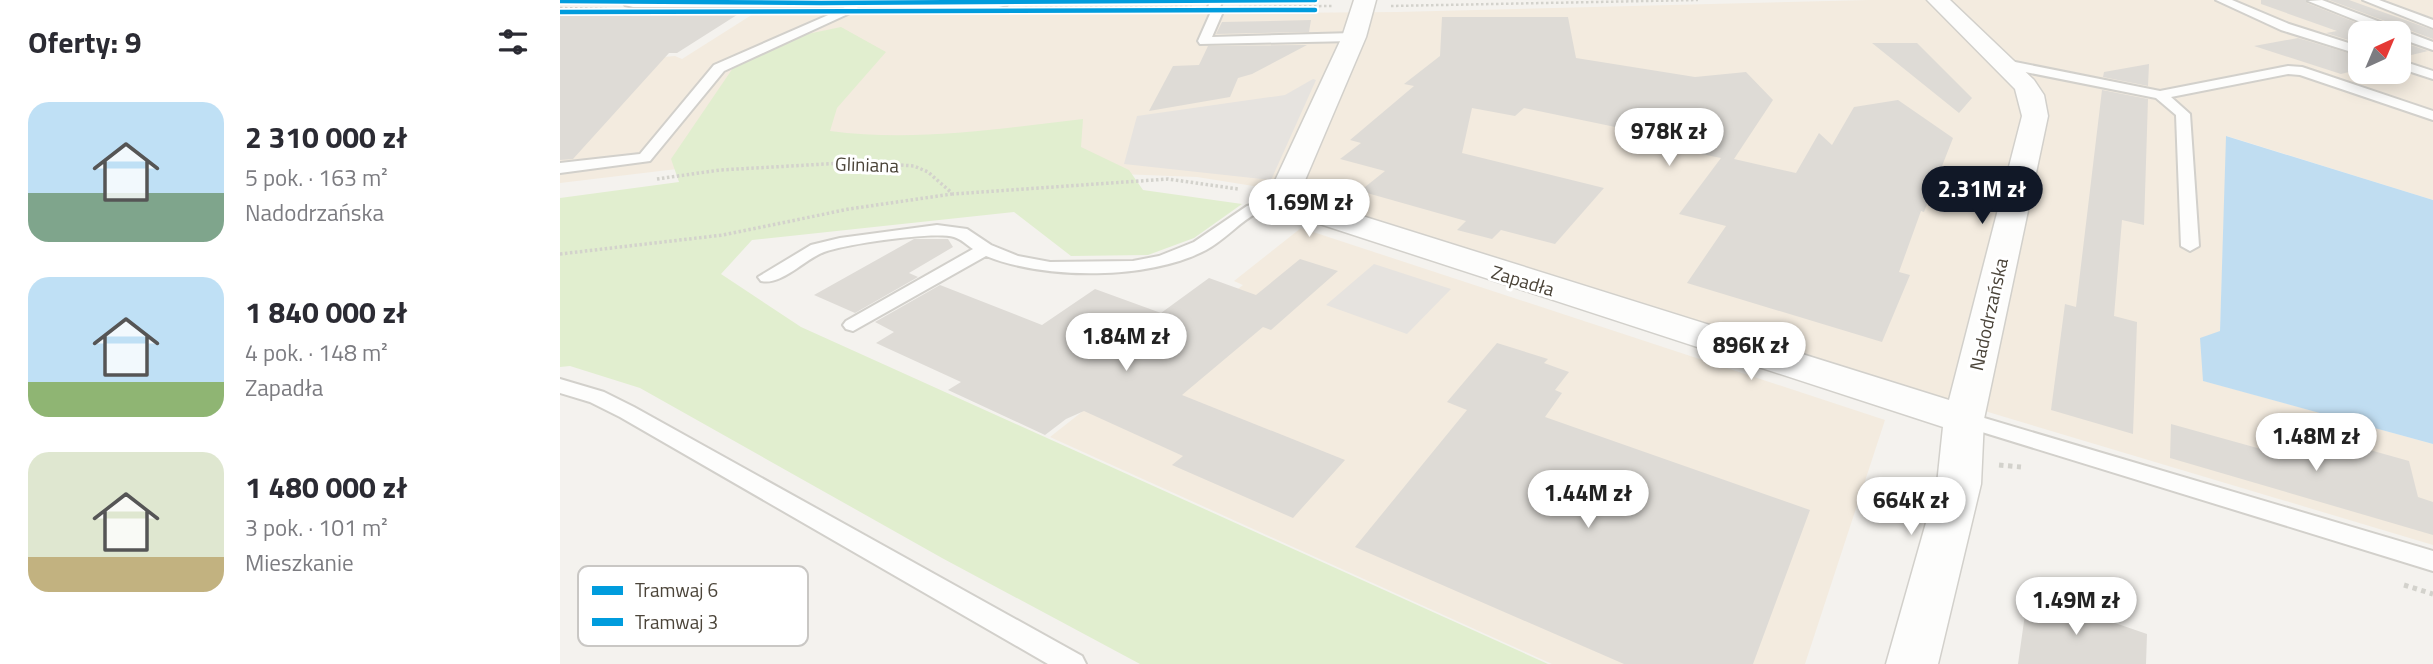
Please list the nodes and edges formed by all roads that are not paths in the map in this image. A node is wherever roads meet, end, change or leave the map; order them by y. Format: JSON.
{"nodes":[{"id":1,"x":633,"y":0,"type":"edge"},
{"id":2,"x":1938,"y":0,"type":"edge"},
{"id":3,"x":2222,"y":0,"type":"edge"},
{"id":4,"x":2323,"y":0,"type":"edge"},
{"id":5,"x":2370,"y":0,"type":"edge"},
{"id":6,"x":860,"y":1,"type":"edge"},
{"id":7,"x":1006,"y":4,"type":"edge"},
{"id":8,"x":1215,"y":4,"type":"edge"},
{"id":9,"x":1376,"y":4,"type":"edge"},
{"id":10,"x":2366,"y":21,"type":"edge"},
{"id":11,"x":2433,"y":24,"type":"edge"},
{"id":12,"x":1353,"y":37,"type":"junction"},
{"id":13,"x":2412,"y":39,"type":"edge"},
{"id":14,"x":2433,"y":46,"type":"edge"},
{"id":15,"x":2348,"y":47,"type":"edge"},
{"id":16,"x":2433,"y":57,"type":"edge"},
{"id":17,"x":2412,"y":61,"type":"edge"},
{"id":18,"x":2005,"y":64,"type":"junction"},
{"id":19,"x":2412,"y":68,"type":"edge"},
{"id":20,"x":2433,"y":75,"type":"edge"},
{"id":21,"x":2160,"y":94,"type":"junction"},
{"id":22,"x":2433,"y":116,"type":"edge"},
{"id":23,"x":560,"y":168,"type":"edge"},
{"id":24,"x":1290,"y":200,"type":"junction"},
{"id":25,"x":2190,"y":246,"type":"dead end"},
{"id":26,"x":985,"y":249,"type":"junction"},
{"id":27,"x":767,"y":277,"type":"dead end"},
{"id":28,"x":853,"y":325,"type":"dead end"},
{"id":29,"x":560,"y":386,"type":"edge"},
{"id":30,"x":1964,"y":419,"type":"junction"},
{"id":31,"x":2433,"y":561,"type":"edge"},
{"id":32,"x":1072,"y":664,"type":"edge"},
{"id":33,"x":1912,"y":664,"type":"edge"}],
"edges":[{"from":1,"to":6,"type":"street"},
{"from":2,"to":18,"type":"street","name":"Nadodrzańska"},
{"from":3,"to":15,"type":"lane"},
{"from":4,"to":10,"type":"lane"},
{"from":5,"to":11,"type":"lane"},
{"from":6,"to":7,"type":"street"},
{"from":6,"to":23,"type":"lane"},
{"from":8,"to":12,"type":"lane"},
{"from":9,"to":12,"type":"street"},
{"from":12,"to":24,"type":"street"},
{"from":13,"to":14,"type":"lane"},
{"from":16,"to":17,"type":"lane"},
{"from":18,"to":21,"type":"lane"},
{"from":18,"to":30,"type":"street","name":"Nadodrzańska"},
{"from":19,"to":20,"type":"lane"},
{"from":21,"to":22,"type":"lane"},
{"from":21,"to":25,"type":"lane"},
{"from":24,"to":26,"type":"lane"},
{"from":24,"to":30,"type":"street","name":"Zapadła"},
{"from":26,"to":27,"type":"lane"},
{"from":26,"to":28,"type":"lane"},
{"from":29,"to":32,"type":"lane"},
{"from":30,"to":31,"type":"lane"},
{"from":30,"to":33,"type":"street","name":"Nadodrzańska"}]}
